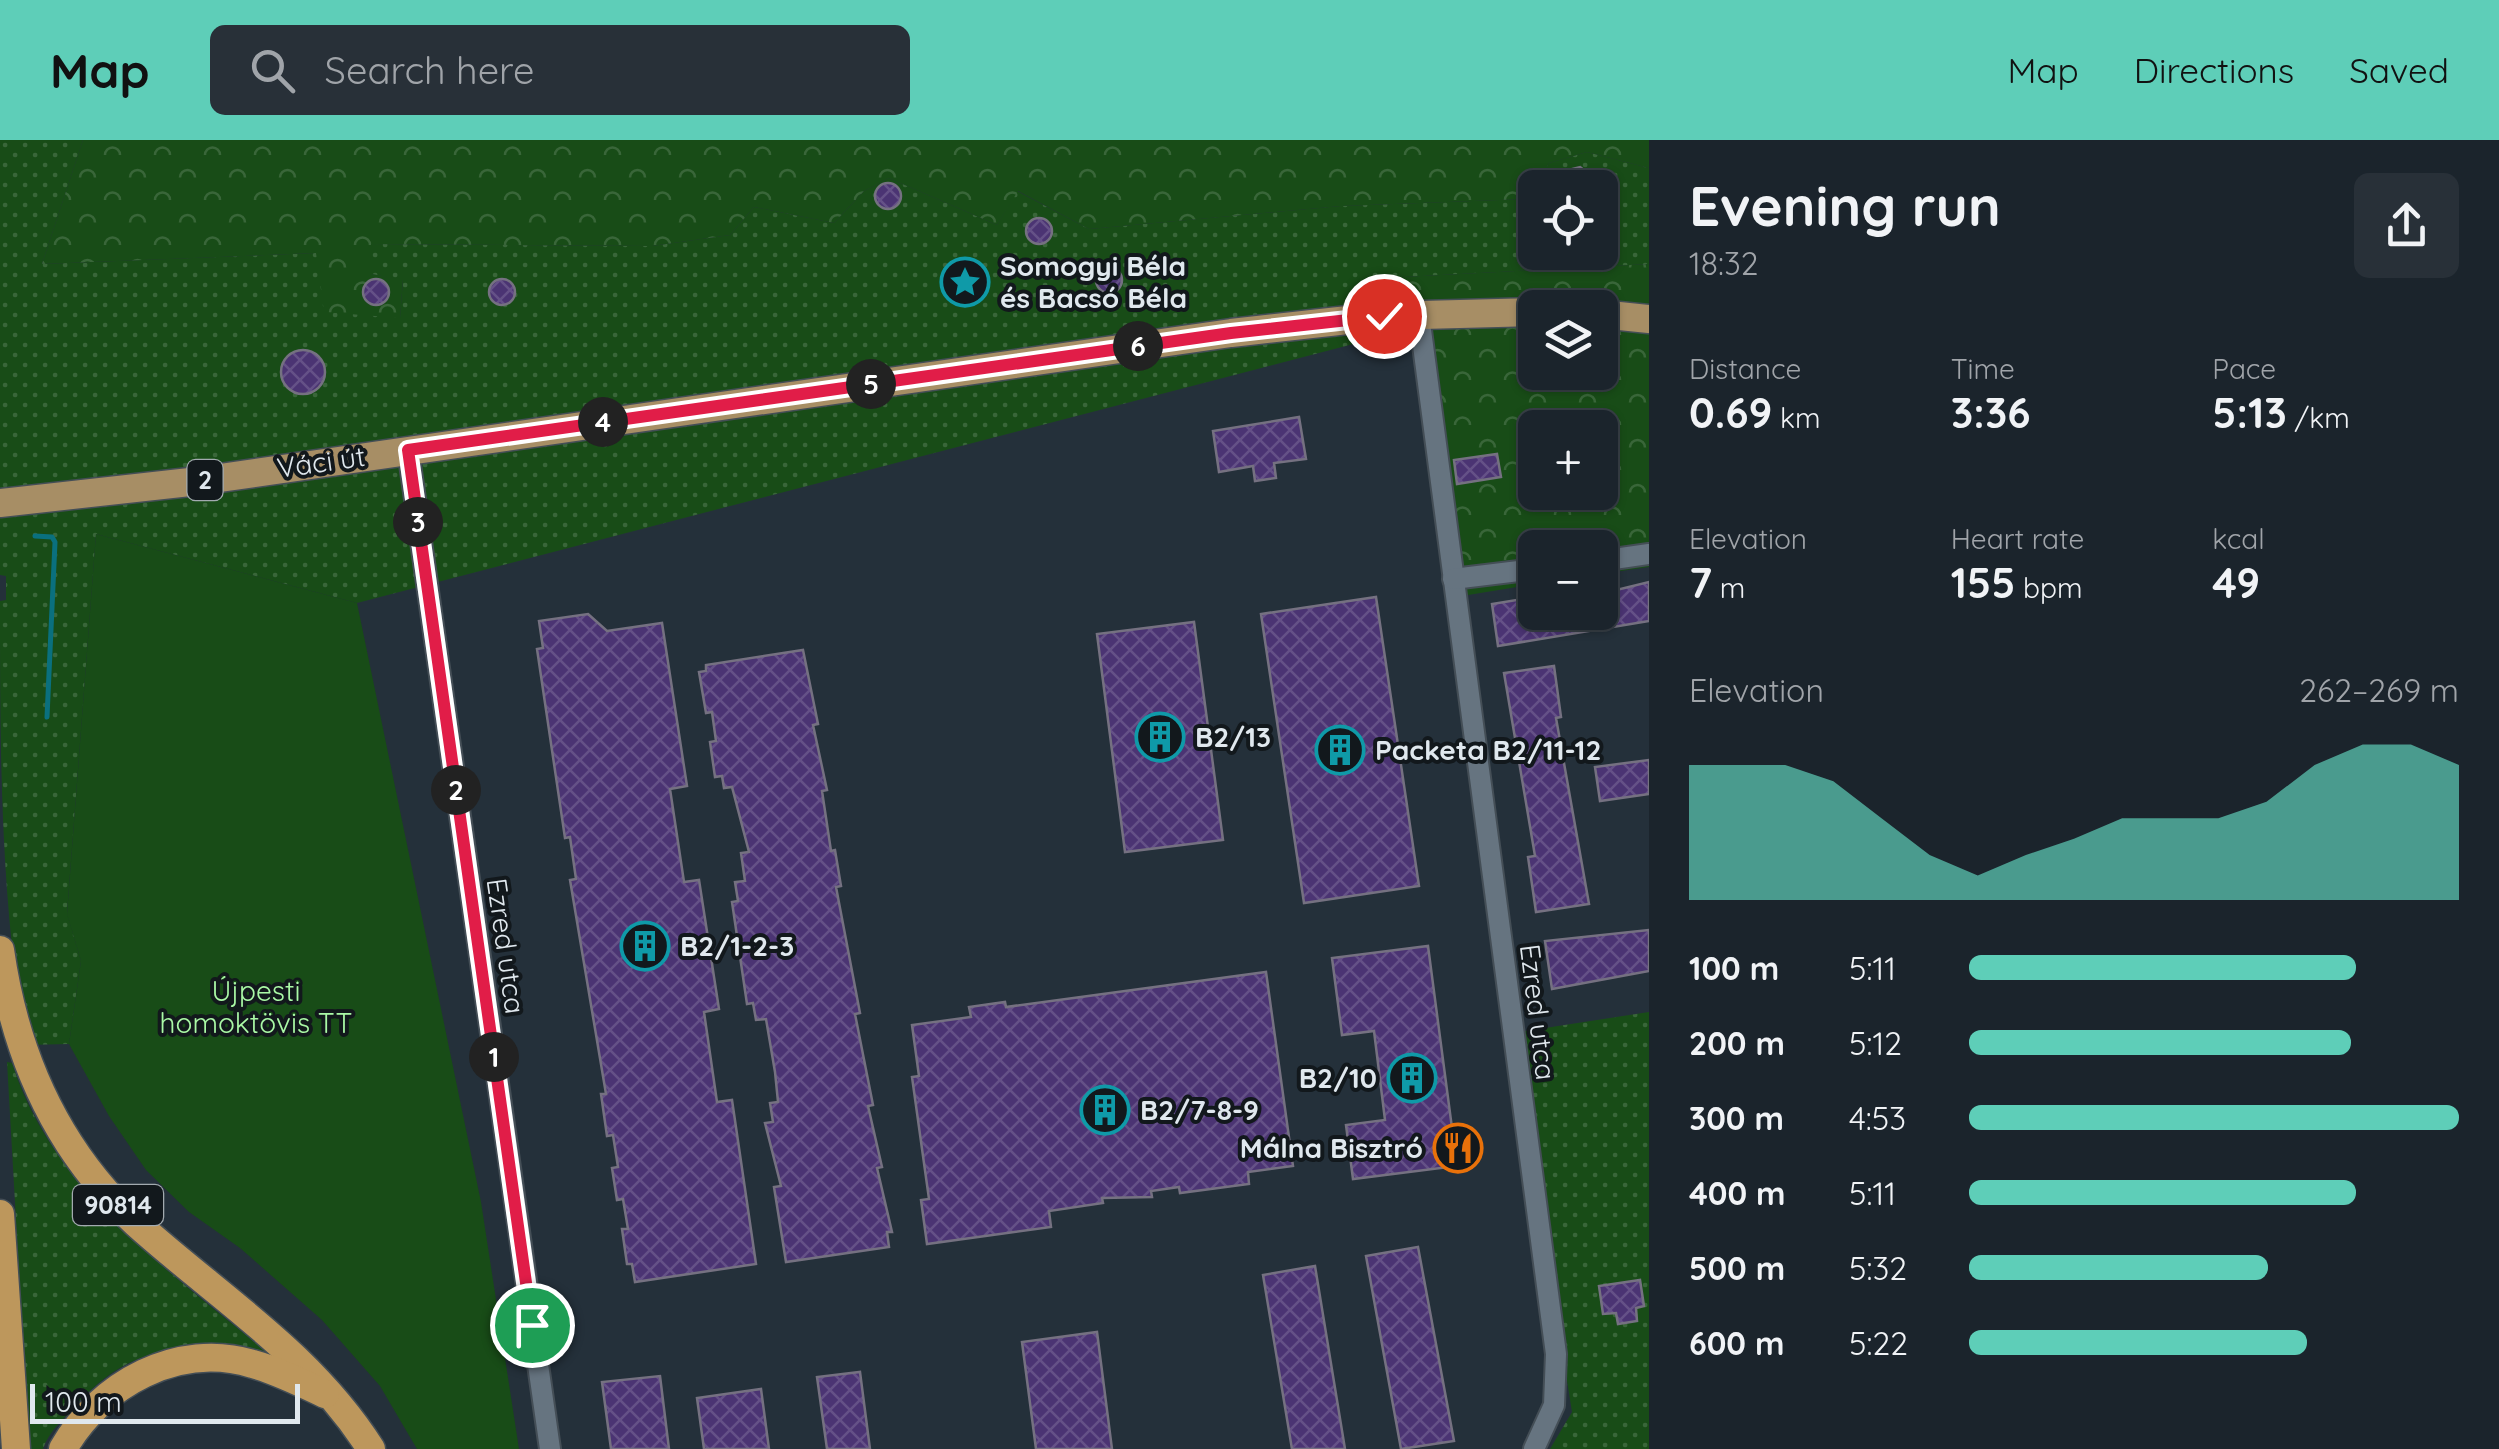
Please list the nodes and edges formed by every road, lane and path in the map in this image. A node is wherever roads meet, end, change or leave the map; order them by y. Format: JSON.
{"nodes":[{"id":1,"x":1518,"y":312,"type":"edge"},
{"id":2,"x":1419,"y":315,"type":"junction"},
{"id":3,"x":1618,"y":316,"type":"edge"},
{"id":4,"x":1649,"y":320,"type":"edge"},
{"id":5,"x":408,"y":450,"type":"junction"},
{"id":6,"x":0,"y":502,"type":"edge"},
{"id":7,"x":1649,"y":554,"type":"edge"},
{"id":8,"x":1618,"y":558,"type":"edge"},
{"id":9,"x":1518,"y":571,"type":"edge"},
{"id":10,"x":1453,"y":579,"type":"junction"},
{"id":11,"x":0,"y":950,"type":"edge"},
{"id":12,"x":0,"y":1214,"type":"edge"},
{"id":13,"x":330,"y":1396,"type":"junction"},
{"id":14,"x":16,"y":1449,"type":"edge"},
{"id":15,"x":63,"y":1449,"type":"edge"},
{"id":16,"x":371,"y":1449,"type":"edge"},
{"id":17,"x":550,"y":1449,"type":"edge"},
{"id":18,"x":1534,"y":1449,"type":"edge"}],
"edges":[{"from":1,"to":2,"type":"main road","name":"Váci út","number":"2"},
{"from":2,"to":5,"type":"main road","name":"Váci út","number":"2"},
{"from":2,"to":10,"type":"street","name":"Ezred utca"},
{"from":3,"to":4,"type":"main road"},
{"from":5,"to":6,"type":"main road","name":"Váci út","number":"2"},
{"from":5,"to":17,"type":"street","name":"Ezred utca"},
{"from":7,"to":8,"type":"street"},
{"from":9,"to":10,"type":"street"},
{"from":10,"to":18,"type":"street","name":"Ezred utca"},
{"from":11,"to":13,"type":"highway","number":"90814"},
{"from":12,"to":14,"type":"highway"},
{"from":13,"to":15,"type":"highway"},
{"from":13,"to":16,"type":"highway"}]}
